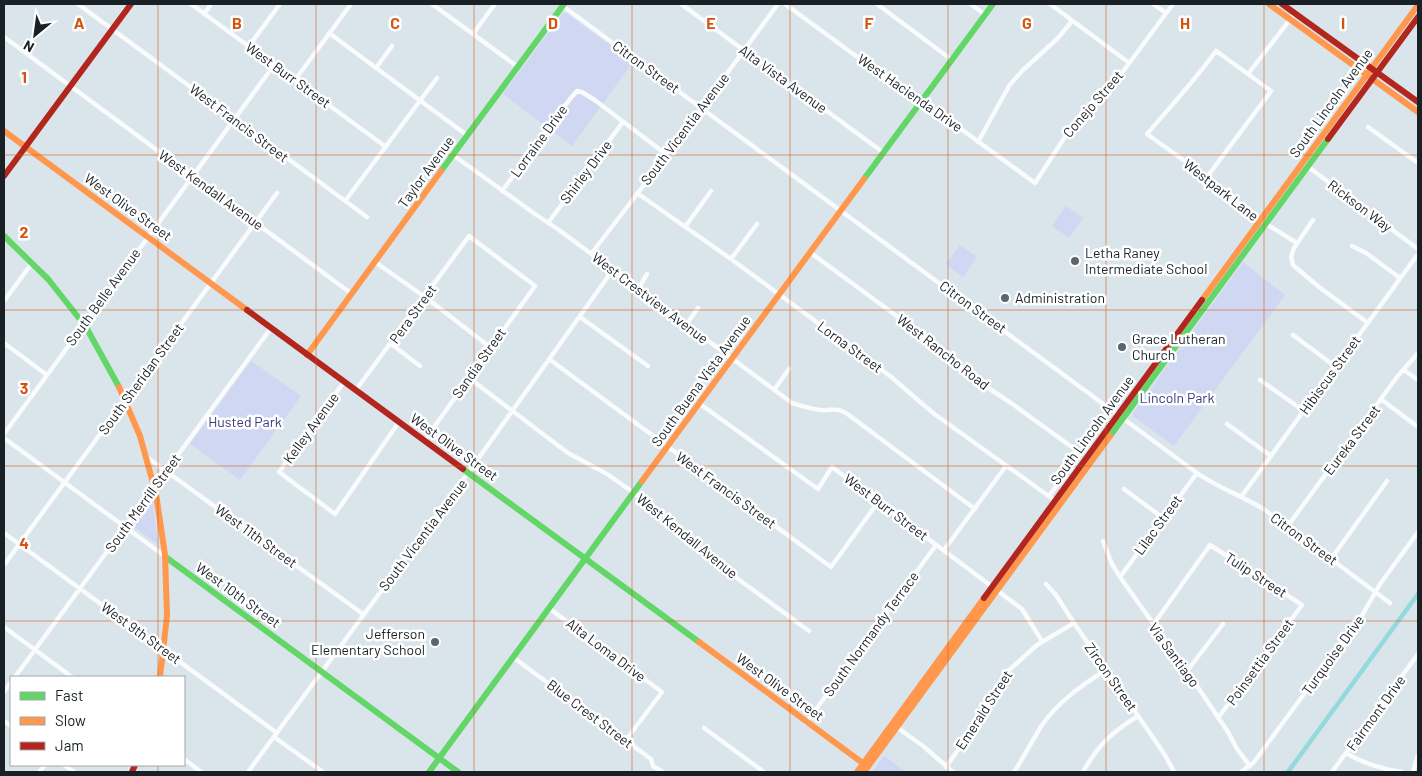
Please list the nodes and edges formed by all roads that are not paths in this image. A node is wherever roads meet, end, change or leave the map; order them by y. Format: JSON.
{"nodes":[{"id":1,"x":78,"y":4,"type":"edge"},
{"id":2,"x":131,"y":4,"type":"edge"},
{"id":3,"x":191,"y":4,"type":"edge"},
{"id":4,"x":211,"y":4,"type":"edge"},
{"id":5,"x":280,"y":4,"type":"edge"},
{"id":6,"x":350,"y":4,"type":"edge"},
{"id":7,"x":432,"y":4,"type":"edge"},
{"id":8,"x":495,"y":4,"type":"edge"},
{"id":9,"x":562,"y":4,"type":"edge"},
{"id":10,"x":681,"y":4,"type":"edge"},
{"id":11,"x":778,"y":4,"type":"edge"},
{"id":12,"x":785,"y":4,"type":"edge"},
{"id":13,"x":876,"y":4,"type":"edge"},
{"id":14,"x":971,"y":4,"type":"edge"},
{"id":15,"x":993,"y":4,"type":"edge"},
{"id":16,"x":1050,"y":4,"type":"edge"},
{"id":17,"x":1153,"y":4,"type":"edge"},
{"id":18,"x":1173,"y":4,"type":"edge"},
{"id":19,"x":1269,"y":4,"type":"edge"},
{"id":20,"x":1282,"y":4,"type":"edge"},
{"id":21,"x":1418,"y":5,"type":"edge"},
{"id":22,"x":1166,"y":13,"type":"junction"},
{"id":23,"x":1295,"y":13,"type":"junction"},
{"id":24,"x":204,"y":14,"type":"junction"},
{"id":25,"x":985,"y":15,"type":"junction"},
{"id":26,"x":1418,"y":17,"type":"edge"},
{"id":27,"x":1290,"y":20,"type":"junction"},
{"id":28,"x":1072,"y":21,"type":"junction"},
{"id":29,"x":112,"y":29,"type":"junction"},
{"id":30,"x":329,"y":33,"type":"junction"},
{"id":31,"x":473,"y":34,"type":"junction"},
{"id":32,"x":4,"y":37,"type":"edge"},
{"id":33,"x":248,"y":46,"type":"junction"},
{"id":34,"x":392,"y":46,"type":"dead end"},
{"id":35,"x":744,"y":50,"type":"junction"},
{"id":36,"x":952,"y":60,"type":"junction"},
{"id":37,"x":1128,"y":62,"type":"junction"},
{"id":38,"x":274,"y":65,"type":"junction"},
{"id":39,"x":518,"y":67,"type":"junction"},
{"id":40,"x":376,"y":68,"type":"junction"},
{"id":41,"x":1374,"y":70,"type":"junction"},
{"id":42,"x":1248,"y":74,"type":"junction"},
{"id":43,"x":1369,"y":77,"type":"junction"},
{"id":44,"x":437,"y":78,"type":"dead end"},
{"id":45,"x":295,"y":80,"type":"junction"},
{"id":46,"x":70,"y":86,"type":"junction"},
{"id":47,"x":421,"y":100,"type":"junction"},
{"id":48,"x":1418,"y":102,"type":"edge"},
{"id":49,"x":921,"y":103,"type":"junction"},
{"id":50,"x":702,"y":108,"type":"junction"},
{"id":51,"x":1418,"y":112,"type":"edge"},
{"id":52,"x":234,"y":120,"type":"junction"},
{"id":53,"x":623,"y":122,"type":"junction"},
{"id":54,"x":1368,"y":128,"type":"dead end"},
{"id":55,"x":4,"y":132,"type":"edge"},
{"id":56,"x":468,"y":136,"type":"junction"},
{"id":57,"x":978,"y":142,"type":"junction"},
{"id":58,"x":25,"y":147,"type":"junction"},
{"id":59,"x":386,"y":147,"type":"junction"},
{"id":60,"x":884,"y":153,"type":"junction"},
{"id":61,"x":667,"y":155,"type":"junction"},
{"id":62,"x":453,"y":156,"type":"junction"},
{"id":63,"x":1418,"y":163,"type":"edge"},
{"id":64,"x":1305,"y":165,"type":"junction"},
{"id":65,"x":4,"y":176,"type":"edge"},
{"id":66,"x":193,"y":176,"type":"junction"},
{"id":67,"x":1207,"y":177,"type":"junction"},
{"id":68,"x":1035,"y":183,"type":"joint"},
{"id":69,"x":502,"y":191,"type":"junction"},
{"id":70,"x":711,"y":191,"type":"dead end"},
{"id":71,"x":277,"y":193,"type":"dead end"},
{"id":72,"x":637,"y":193,"type":"junction"},
{"id":73,"x":345,"y":201,"type":"junction"},
{"id":74,"x":842,"y":210,"type":"junction"},
{"id":75,"x":367,"y":217,"type":"dead end"},
{"id":76,"x":1313,"y":220,"type":"dead end"},
{"id":77,"x":256,"y":222,"type":"junction"},
{"id":78,"x":548,"y":223,"type":"junction"},
{"id":79,"x":1263,"y":223,"type":"junction"},
{"id":80,"x":757,"y":224,"type":"dead end"},
{"id":81,"x":685,"y":226,"type":"junction"},
{"id":82,"x":4,"y":236,"type":"edge"},
{"id":83,"x":148,"y":237,"type":"junction"},
{"id":84,"x":1297,"y":243,"type":"junction"},
{"id":85,"x":1352,"y":246,"type":"dead end"},
{"id":86,"x":1418,"y":249,"type":"edge"},
{"id":87,"x":811,"y":253,"type":"junction"},
{"id":88,"x":591,"y":254,"type":"junction"},
{"id":89,"x":1418,"y":254,"type":"edge"},
{"id":90,"x":731,"y":259,"type":"junction"},
{"id":91,"x":375,"y":262,"type":"junction"},
{"id":92,"x":32,"y":263,"type":"junction"},
{"id":93,"x":612,"y":271,"type":"junction"},
{"id":94,"x":647,"y":274,"type":"dead end"},
{"id":95,"x":1400,"y":278,"type":"junction"},
{"id":96,"x":211,"y":284,"type":"junction"},
{"id":97,"x":535,"y":286,"type":"joint"},
{"id":98,"x":638,"y":289,"type":"junction"},
{"id":99,"x":352,"y":294,"type":"junction"},
{"id":100,"x":780,"y":296,"type":"junction"},
{"id":101,"x":425,"y":297,"type":"junction"},
{"id":102,"x":4,"y":301,"type":"edge"},
{"id":103,"x":698,"y":308,"type":"dead end"},
{"id":104,"x":580,"y":317,"type":"junction"},
{"id":105,"x":1368,"y":323,"type":"junction"},
{"id":106,"x":84,"y":324,"type":"junction"},
{"id":107,"x":686,"y":325,"type":"junction"},
{"id":108,"x":271,"y":328,"type":"junction"},
{"id":109,"x":1293,"y":335,"type":"dead end"},
{"id":110,"x":4,"y":344,"type":"edge"},
{"id":111,"x":392,"y":344,"type":"junction"},
{"id":112,"x":490,"y":347,"type":"junction"},
{"id":113,"x":1418,"y":353,"type":"edge"},
{"id":114,"x":307,"y":355,"type":"junction"},
{"id":115,"x":549,"y":359,"type":"junction"},
{"id":116,"x":732,"y":359,"type":"junction"},
{"id":117,"x":420,"y":366,"type":"dead end"},
{"id":118,"x":648,"y":366,"type":"dead end"},
{"id":119,"x":1336,"y":367,"type":"junction"},
{"id":120,"x":789,"y":370,"type":"dead end"},
{"id":121,"x":1404,"y":370,"type":"junction"},
{"id":122,"x":47,"y":375,"type":"junction"},
{"id":123,"x":469,"y":378,"type":"junction"},
{"id":124,"x":1260,"y":380,"type":"dead end"},
{"id":125,"x":1418,"y":380,"type":"edge"},
{"id":126,"x":344,"y":382,"type":"junction"},
{"id":127,"x":356,"y":390,"type":"junction"},
{"id":128,"x":774,"y":390,"type":"junction"},
{"id":129,"x":126,"y":399,"type":"junction"},
{"id":130,"x":1382,"y":400,"type":"junction"},
{"id":131,"x":700,"y":404,"type":"junction"},
{"id":132,"x":1304,"y":411,"type":"junction"},
{"id":133,"x":513,"y":412,"type":"junction"},
{"id":134,"x":1121,"y":416,"type":"junction"},
{"id":135,"x":399,"y":422,"type":"junction"},
{"id":136,"x":1227,"y":424,"type":"dead end"},
{"id":137,"x":1418,"y":427,"type":"edge"},
{"id":138,"x":4,"y":434,"type":"edge"},
{"id":139,"x":4,"y":438,"type":"edge"},
{"id":140,"x":424,"y":440,"type":"junction"},
{"id":141,"x":668,"y":447,"type":"junction"},
{"id":142,"x":1271,"y":456,"type":"junction"},
{"id":143,"x":148,"y":458,"type":"junction"},
{"id":144,"x":1006,"y":466,"type":"junction"},
{"id":145,"x":167,"y":471,"type":"junction"},
{"id":146,"x":1196,"y":473,"type":"junction"},
{"id":147,"x":468,"y":474,"type":"junction"},
{"id":148,"x":1388,"y":481,"type":"dead end"},
{"id":149,"x":64,"y":482,"type":"junction"},
{"id":150,"x":155,"y":487,"type":"junction"},
{"id":151,"x":1124,"y":489,"type":"dead end"},
{"id":152,"x":634,"y":493,"type":"junction"},
{"id":153,"x":1049,"y":496,"type":"junction"},
{"id":154,"x":1241,"y":497,"type":"junction"},
{"id":155,"x":878,"y":502,"type":"junction"},
{"id":156,"x":1058,"y":503,"type":"junction"},
{"id":157,"x":975,"y":509,"type":"junction"},
{"id":158,"x":1163,"y":518,"type":"junction"},
{"id":159,"x":125,"y":527,"type":"junction"},
{"id":160,"x":1287,"y":527,"type":"junction"},
{"id":161,"x":1418,"y":532,"type":"edge"},
{"id":162,"x":4,"y":533,"type":"edge"},
{"id":163,"x":1103,"y":541,"type":"dead end"},
{"id":164,"x":19,"y":544,"type":"junction"},
{"id":165,"x":936,"y":545,"type":"junction"},
{"id":166,"x":944,"y":550,"type":"junction"},
{"id":167,"x":167,"y":558,"type":"junction"},
{"id":168,"x":1331,"y":559,"type":"junction"},
{"id":169,"x":586,"y":560,"type":"junction"},
{"id":170,"x":4,"y":565,"type":"edge"},
{"id":171,"x":1120,"y":577,"type":"junction"},
{"id":172,"x":1046,"y":584,"type":"dead end"},
{"id":173,"x":80,"y":588,"type":"junction"},
{"id":174,"x":995,"y":588,"type":"junction"},
{"id":175,"x":1376,"y":592,"type":"junction"},
{"id":176,"x":1390,"y":603,"type":"dead end"},
{"id":177,"x":1302,"y":605,"type":"joint"},
{"id":178,"x":550,"y":609,"type":"junction"},
{"id":179,"x":363,"y":614,"type":"junction"},
{"id":180,"x":1074,"y":623,"type":"junction"},
{"id":181,"x":1223,"y":624,"type":"dead end"},
{"id":182,"x":1153,"y":625,"type":"junction"},
{"id":183,"x":4,"y":627,"type":"edge"},
{"id":184,"x":809,"y":631,"type":"dead end"},
{"id":185,"x":1042,"y":641,"type":"junction"},
{"id":186,"x":35,"y":650,"type":"junction"},
{"id":187,"x":164,"y":650,"type":"junction"},
{"id":188,"x":1418,"y":656,"type":"edge"},
{"id":189,"x":514,"y":658,"type":"junction"},
{"id":190,"x":1106,"y":670,"type":"junction"},
{"id":191,"x":322,"y":671,"type":"junction"},
{"id":192,"x":1187,"y":671,"type":"junction"},
{"id":193,"x":16,"y":676,"type":"edge"},
{"id":194,"x":71,"y":676,"type":"edge"},
{"id":195,"x":160,"y":676,"type":"edge"},
{"id":196,"x":1138,"y":716,"type":"junction"},
{"id":197,"x":1218,"y":718,"type":"junction"},
{"id":198,"x":806,"y":722,"type":"junction"},
{"id":199,"x":894,"y":726,"type":"junction"},
{"id":200,"x":704,"y":728,"type":"dead end"},
{"id":201,"x":276,"y":735,"type":"junction"},
{"id":202,"x":626,"y":740,"type":"junction"},
{"id":203,"x":1346,"y":753,"type":"junction"},
{"id":204,"x":1418,"y":755,"type":"edge"},
{"id":205,"x":439,"y":758,"type":"junction"},
{"id":206,"x":185,"y":760,"type":"edge"},
{"id":207,"x":1250,"y":766,"type":"junction"},
{"id":208,"x":946,"y":767,"type":"junction"},
{"id":209,"x":865,"y":768,"type":"edge"},
{"id":210,"x":201,"y":772,"type":"edge"},
{"id":211,"x":248,"y":772,"type":"edge"},
{"id":212,"x":323,"y":772,"type":"edge"},
{"id":213,"x":429,"y":772,"type":"edge"},
{"id":214,"x":458,"y":772,"type":"edge"},
{"id":215,"x":663,"y":772,"type":"edge"},
{"id":216,"x":764,"y":772,"type":"edge"},
{"id":217,"x":857,"y":772,"type":"edge"},
{"id":218,"x":954,"y":772,"type":"edge"},
{"id":219,"x":1014,"y":772,"type":"edge"},
{"id":220,"x":1083,"y":772,"type":"edge"},
{"id":221,"x":1174,"y":772,"type":"edge"},
{"id":222,"x":1241,"y":772,"type":"edge"},
{"id":223,"x":1332,"y":772,"type":"edge"},
{"id":224,"x":1402,"y":772,"type":"edge"},
{"id":225,"x":1413,"y":772,"type":"edge"}],
"edges":[{"from":1,"to":29,"type":"street","name":"West Francis Street"},
{"from":2,"to":29,"type":"street"},
{"from":3,"to":24,"type":"street","name":"West Burr Street"},
{"from":4,"to":24,"type":"street"},
{"from":5,"to":33,"type":"street"},
{"from":6,"to":30,"type":"street"},
{"from":7,"to":31,"type":"street"},
{"from":8,"to":31,"type":"street"},
{"from":9,"to":39,"type":"street","name":"Taylor Avenue"},
{"from":9,"to":50,"type":"street","name":"Citron Street"},
{"from":10,"to":35,"type":"street","name":"Alta Vista Avenue"},
{"from":11,"to":35,"type":"street","name":"South Vicentia Avenue"},
{"from":12,"to":49,"type":"street","name":"West Hacienda Drive"},
{"from":13,"to":36,"type":"street"},
{"from":14,"to":25,"type":"street"},
{"from":15,"to":25,"type":"street","name":"South Buena Vista Avenue"},
{"from":16,"to":28,"type":"street"},
{"from":17,"to":22,"type":"street"},
{"from":18,"to":22,"type":"street","name":"Conejo Street"},
{"from":19,"to":27,"type":"street"},
{"from":20,"to":23,"type":"street"},
{"from":21,"to":41,"type":"street","name":"South Lincoln Avenue"},
{"from":22,"to":37,"type":"street","name":"Conejo Street"},
{"from":23,"to":27,"type":"street"},
{"from":23,"to":41,"type":"street"},
{"from":24,"to":33,"type":"street","name":"West Burr Street"},
{"from":25,"to":36,"type":"street","name":"South Buena Vista Avenue"},
{"from":26,"to":41,"type":"street","name":"South Lincoln Avenue"},
{"from":27,"to":42,"type":"street"},
{"from":27,"to":43,"type":"street"},
{"from":28,"to":37,"type":"street"},
{"from":28,"to":57,"type":"street"},
{"from":29,"to":46,"type":"street"},
{"from":29,"to":52,"type":"street","name":"West Francis Street"},
{"from":30,"to":40,"type":"street"},
{"from":30,"to":45,"type":"street"},
{"from":31,"to":39,"type":"street"},
{"from":32,"to":46,"type":"street","name":"West Kendall Avenue"},
{"from":33,"to":38,"type":"street","name":"West Burr Street"},
{"from":34,"to":40,"type":"street"},
{"from":35,"to":50,"type":"street","name":"South Vicentia Avenue"},
{"from":35,"to":60,"type":"street","name":"Alta Vista Avenue"},
{"from":36,"to":49,"type":"street","name":"South Buena Vista Avenue"},
{"from":37,"to":68,"type":"street","name":"Conejo Street"},
{"from":38,"to":45,"type":"street","name":"West Burr Street"},
{"from":38,"to":52,"type":"street","name":"South Belle Avenue"},
{"from":39,"to":56,"type":"street","name":"Taylor Avenue"},
{"from":40,"to":47,"type":"street"},
{"from":41,"to":43,"type":"street","name":"South Lincoln Avenue"},
{"from":41,"to":48,"type":"street"},
{"from":42,"to":67,"type":"street"},
{"from":42,"to":67,"type":"street","name":"Westpark Lane"},
{"from":43,"to":51,"type":"street"},
{"from":43,"to":64,"type":"street","name":"South Lincoln Avenue"},
{"from":44,"to":47,"type":"street"},
{"from":45,"to":59,"type":"street","name":"West Burr Street"},
{"from":46,"to":58,"type":"street"},
{"from":46,"to":66,"type":"street","name":"West Kendall Avenue"},
{"from":47,"to":56,"type":"street"},
{"from":47,"to":59,"type":"street"},
{"from":49,"to":57,"type":"street","name":"West Hacienda Drive"},
{"from":49,"to":60,"type":"street","name":"South Buena Vista Avenue"},
{"from":50,"to":61,"type":"street","name":"South Vicentia Avenue"},
{"from":50,"to":74,"type":"street","name":"Citron Street"},
{"from":52,"to":66,"type":"street","name":"South Belle Avenue"},
{"from":52,"to":73,"type":"street","name":"West Francis Street"},
{"from":53,"to":61,"type":"street"},
{"from":53,"to":69,"type":"street","name":"Lorraine Drive"},
{"from":53,"to":78,"type":"street","name":"Shirley Drive"},
{"from":54,"to":63,"type":"street"},
{"from":55,"to":58,"type":"street","name":"West Olive Street"},
{"from":56,"to":62,"type":"street","name":"Taylor Avenue"},
{"from":57,"to":68,"type":"street","name":"West Hacienda Drive"},
{"from":58,"to":65,"type":"street"},
{"from":58,"to":83,"type":"street","name":"West Olive Street"},
{"from":59,"to":73,"type":"street"},
{"from":60,"to":74,"type":"street","name":"South Buena Vista Avenue"},
{"from":61,"to":72,"type":"street","name":"South Vicentia Avenue"},
{"from":62,"to":69,"type":"street","name":"West Crestview Avenue"},
{"from":62,"to":91,"type":"street","name":"Taylor Avenue"},
{"from":64,"to":79,"type":"street","name":"South Lincoln Avenue"},
{"from":64,"to":86,"type":"street","name":"Rickson Way"},
{"from":66,"to":77,"type":"street","name":"West Kendall Avenue"},
{"from":66,"to":83,"type":"street","name":"South Belle Avenue"},
{"from":67,"to":79,"type":"street","name":"Westpark Lane"},
{"from":69,"to":78,"type":"street","name":"West Crestview Avenue"},
{"from":70,"to":81,"type":"street"},
{"from":71,"to":77,"type":"street","name":"South Sheridan Street"},
{"from":72,"to":81,"type":"street","name":"Lorna Street"},
{"from":72,"to":88,"type":"street","name":"South Vicentia Avenue"},
{"from":73,"to":75,"type":"street","name":"West Francis Street"},
{"from":74,"to":87,"type":"street","name":"South Buena Vista Avenue"},
{"from":74,"to":134,"type":"street","name":"Citron Street"},
{"from":76,"to":84,"type":"street"},
{"from":77,"to":96,"type":"street","name":"South Sheridan Street"},
{"from":77,"to":99,"type":"street","name":"West Kendall Avenue"},
{"from":78,"to":88,"type":"street","name":"West Crestview Avenue"},
{"from":79,"to":84,"type":"street","name":"Westpark Lane"},
{"from":79,"to":134,"type":"street","name":"South Lincoln Avenue"},
{"from":80,"to":90,"type":"street"},
{"from":81,"to":90,"type":"street","name":"Lorna Street"},
{"from":82,"to":92,"type":"street"},
{"from":83,"to":96,"type":"street","name":"West Olive Street"},
{"from":83,"to":106,"type":"street","name":"South Belle Avenue"},
{"from":84,"to":105,"type":"street"},
{"from":85,"to":95,"type":"street"},
{"from":87,"to":100,"type":"street","name":"South Buena Vista Avenue"},
{"from":87,"to":153,"type":"street","name":"West Rancho Road"},
{"from":88,"to":93,"type":"street","name":"West Crestview Avenue"},
{"from":89,"to":95,"type":"street","name":"Hibiscus Street"},
{"from":90,"to":100,"type":"street","name":"Lorna Street"},
{"from":91,"to":99,"type":"street","name":"Taylor Avenue"},
{"from":91,"to":101,"type":"street"},
{"from":92,"to":102,"type":"street"},
{"from":92,"to":106,"type":"street"},
{"from":93,"to":98,"type":"street","name":"West Crestview Avenue"},
{"from":93,"to":104,"type":"street","name":"South Vicentia Avenue"},
{"from":94,"to":98,"type":"street"},
{"from":95,"to":105,"type":"street","name":"Hibiscus Street"},
{"from":96,"to":108,"type":"street","name":"West Olive Street"},
{"from":96,"to":129,"type":"street","name":"South Sheridan Street"},
{"from":97,"to":101,"type":"street","name":"Pera Street"},
{"from":97,"to":112,"type":"street","name":"Sandia Street"},
{"from":98,"to":107,"type":"street","name":"West Crestview Avenue"},
{"from":99,"to":114,"type":"street","name":"Taylor Avenue"},
{"from":100,"to":116,"type":"street","name":"South Buena Vista Avenue"},
{"from":100,"to":144,"type":"street","name":"Lorna Street"},
{"from":101,"to":111,"type":"street","name":"Pera Street"},
{"from":101,"to":112,"type":"street"},
{"from":103,"to":107,"type":"street"},
{"from":104,"to":115,"type":"street","name":"South Vicentia Avenue"},
{"from":104,"to":118,"type":"street"},
{"from":105,"to":119,"type":"street","name":"Hibiscus Street"},
{"from":106,"to":122,"type":"street","name":"South Belle Avenue"},
{"from":106,"to":129,"type":"street"},
{"from":107,"to":116,"type":"street","name":"West Crestview Avenue"},
{"from":108,"to":114,"type":"street","name":"West Olive Street"},
{"from":108,"to":145,"type":"street","name":"South Merrill Street"},
{"from":109,"to":119,"type":"street"},
{"from":110,"to":122,"type":"street"},
{"from":111,"to":117,"type":"street"},
{"from":111,"to":127,"type":"street","name":"Pera Street"},
{"from":112,"to":123,"type":"street","name":"Sandia Street"},
{"from":113,"to":121,"type":"street","name":"Eureka Street"},
{"from":114,"to":126,"type":"street","name":"West Olive Street"},
{"from":115,"to":133,"type":"street","name":"South Vicentia Avenue"},
{"from":115,"to":141,"type":"street","name":"West Francis Street"},
{"from":116,"to":128,"type":"street","name":"West Crestview Avenue"},
{"from":116,"to":131,"type":"street","name":"South Buena Vista Avenue"},
{"from":119,"to":132,"type":"street","name":"Hibiscus Street"},
{"from":120,"to":128,"type":"street"},
{"from":121,"to":125,"type":"street"},
{"from":121,"to":130,"type":"street","name":"Eureka Street"},
{"from":122,"to":138,"type":"street","name":"South Belle Avenue"},
{"from":123,"to":133,"type":"street","name":"West Kendall Avenue"},
{"from":123,"to":140,"type":"street","name":"Sandia Street"},
{"from":124,"to":132,"type":"street"},
{"from":126,"to":127,"type":"street","name":"West Olive Street"},
{"from":126,"to":135,"type":"street","name":"Kelley Avenue"},
{"from":127,"to":135,"type":"street","name":"West Olive Street"},
{"from":128,"to":157,"type":"street","name":"West Crestview Avenue"},
{"from":129,"to":143,"type":"street"},
{"from":129,"to":149,"type":"street","name":"South Sheridan Street"},
{"from":130,"to":137,"type":"street"},
{"from":130,"to":160,"type":"street","name":"Eureka Street"},
{"from":131,"to":141,"type":"street","name":"South Buena Vista Avenue"},
{"from":131,"to":155,"type":"street","name":"West Burr Street"},
{"from":132,"to":142,"type":"street","name":"Hibiscus Street"},
{"from":133,"to":147,"type":"street","name":"South Vicentia Avenue"},
{"from":133,"to":152,"type":"street","name":"West Kendall Avenue"},
{"from":134,"to":146,"type":"street","name":"Citron Street"},
{"from":134,"to":156,"type":"street","name":"South Lincoln Avenue"},
{"from":135,"to":140,"type":"street","name":"West Olive Street"},
{"from":136,"to":142,"type":"street"},
{"from":139,"to":149,"type":"street","name":"West 10th Street"},
{"from":140,"to":147,"type":"street","name":"West Olive Street"},
{"from":141,"to":152,"type":"street","name":"South Buena Vista Avenue"},
{"from":141,"to":155,"type":"street","name":"West Francis Street"},
{"from":142,"to":154,"type":"street","name":"Hibiscus Street"},
{"from":143,"to":145,"type":"street","name":"West 11th Street"},
{"from":143,"to":150,"type":"street"},
{"from":144,"to":153,"type":"street","name":"Lorna Street"},
{"from":144,"to":157,"type":"street"},
{"from":145,"to":150,"type":"street","name":"South Merrill Street"},
{"from":145,"to":179,"type":"street","name":"West 11th Street"},
{"from":146,"to":154,"type":"street","name":"Citron Street"},
{"from":146,"to":158,"type":"street","name":"Lilac Street"},
{"from":147,"to":169,"type":"street","name":"West Olive Street"},
{"from":147,"to":179,"type":"street","name":"South Vicentia Avenue"},
{"from":148,"to":168,"type":"street"},
{"from":149,"to":159,"type":"street","name":"West 10th Street"},
{"from":149,"to":164,"type":"street","name":"South Sheridan Street"},
{"from":150,"to":159,"type":"street","name":"South Merrill Street"},
{"from":150,"to":167,"type":"street"},
{"from":151,"to":158,"type":"street"},
{"from":152,"to":169,"type":"street","name":"South Buena Vista Avenue"},
{"from":152,"to":184,"type":"street","name":"West Kendall Avenue"},
{"from":153,"to":156,"type":"street","name":"Lorna Street"},
{"from":154,"to":160,"type":"street","name":"Citron Street"},
{"from":155,"to":165,"type":"street","name":"West Burr Street"},
{"from":156,"to":174,"type":"street","name":"South Lincoln Avenue"},
{"from":157,"to":166,"type":"street"},
{"from":158,"to":171,"type":"street","name":"Lilac Street"},
{"from":159,"to":167,"type":"street","name":"West 10th Street"},
{"from":159,"to":173,"type":"street","name":"South Merrill Street"},
{"from":160,"to":168,"type":"street","name":"Citron Street"},
{"from":161,"to":175,"type":"street","name":"Turquoise Drive"},
{"from":162,"to":164,"type":"street","name":"West 9th Street"},
{"from":163,"to":171,"type":"street","name":"Via Santiago"},
{"from":164,"to":170,"type":"street","name":"South Sheridan Street"},
{"from":164,"to":173,"type":"street","name":"West 9th Street"},
{"from":165,"to":166,"type":"street","name":"West Burr Street"},
{"from":165,"to":198,"type":"street","name":"South Normandy Terrace"},
{"from":166,"to":174,"type":"street","name":"West Burr Street"},
{"from":167,"to":187,"type":"street"},
{"from":167,"to":191,"type":"street","name":"West 10th Street"},
{"from":168,"to":175,"type":"street","name":"Citron Street"},
{"from":169,"to":178,"type":"street","name":"South Buena Vista Avenue"},
{"from":169,"to":198,"type":"street","name":"West Olive Street"},
{"from":171,"to":182,"type":"street","name":"Via Santiago"},
{"from":172,"to":180,"type":"street","name":"Zircon Street"},
{"from":173,"to":186,"type":"street","name":"South Merrill Street"},
{"from":173,"to":187,"type":"street","name":"West 9th Street"},
{"from":174,"to":185,"type":"street","name":"West Burr Street"},
{"from":174,"to":199,"type":"street","name":"South Lincoln Avenue"},
{"from":175,"to":176,"type":"street","name":"Citron Street"},
{"from":175,"to":207,"type":"street","name":"Turquoise Drive"},
{"from":177,"to":182,"type":"street","name":"Tulip Street"},
{"from":177,"to":197,"type":"street","name":"Poinsettia Street"},
{"from":178,"to":189,"type":"street","name":"South Buena Vista Avenue"},
{"from":178,"to":202,"type":"street","name":"Alta Loma Drive"},
{"from":179,"to":191,"type":"street","name":"South Vicentia Avenue"},
{"from":180,"to":185,"type":"street","name":"Emerald Street"},
{"from":180,"to":190,"type":"street","name":"Zircon Street"},
{"from":181,"to":192,"type":"street"},
{"from":182,"to":192,"type":"street","name":"Via Santiago"},
{"from":183,"to":186,"type":"street"},
{"from":185,"to":208,"type":"street","name":"Emerald Street"},
{"from":186,"to":193,"type":"street","name":"South Merrill Street"},
{"from":186,"to":194,"type":"street"},
{"from":187,"to":195,"type":"street"},
{"from":187,"to":201,"type":"street","name":"West 9th Street"},
{"from":188,"to":203,"type":"street","name":"Fairmont Drive"},
{"from":189,"to":202,"type":"street","name":"Blue Crest Street"},
{"from":189,"to":205,"type":"street","name":"South Buena Vista Avenue"},
{"from":190,"to":196,"type":"street","name":"Zircon Street"},
{"from":190,"to":219,"type":"street"},
{"from":191,"to":201,"type":"street","name":"South Vicentia Avenue"},
{"from":191,"to":205,"type":"street","name":"West 10th Street"},
{"from":192,"to":197,"type":"street","name":"Via Santiago"},
{"from":196,"to":220,"type":"street"},
{"from":196,"to":221,"type":"street","name":"Zircon Street"},
{"from":197,"to":207,"type":"street","name":"Via Santiago"},
{"from":198,"to":209,"type":"street","name":"West Olive Street"},
{"from":199,"to":208,"type":"street"},
{"from":199,"to":209,"type":"street","name":"South Lincoln Avenue"},
{"from":200,"to":216,"type":"street"},
{"from":201,"to":211,"type":"street","name":"South Vicentia Avenue"},
{"from":201,"to":212,"type":"street","name":"West 9th Street"},
{"from":202,"to":215,"type":"street","name":"Blue Crest Street"},
{"from":203,"to":223,"type":"street","name":"Fairmont Drive"},
{"from":203,"to":224,"type":"street"},
{"from":204,"to":225,"type":"street"},
{"from":205,"to":213,"type":"street","name":"South Buena Vista Avenue"},
{"from":205,"to":214,"type":"street","name":"West 10th Street"},
{"from":206,"to":210,"type":"street"},
{"from":207,"to":222,"type":"street","name":"Turquoise Drive"},
{"from":208,"to":218,"type":"street"},
{"from":209,"to":217,"type":"street","name":"South Lincoln Avenue"}]}
